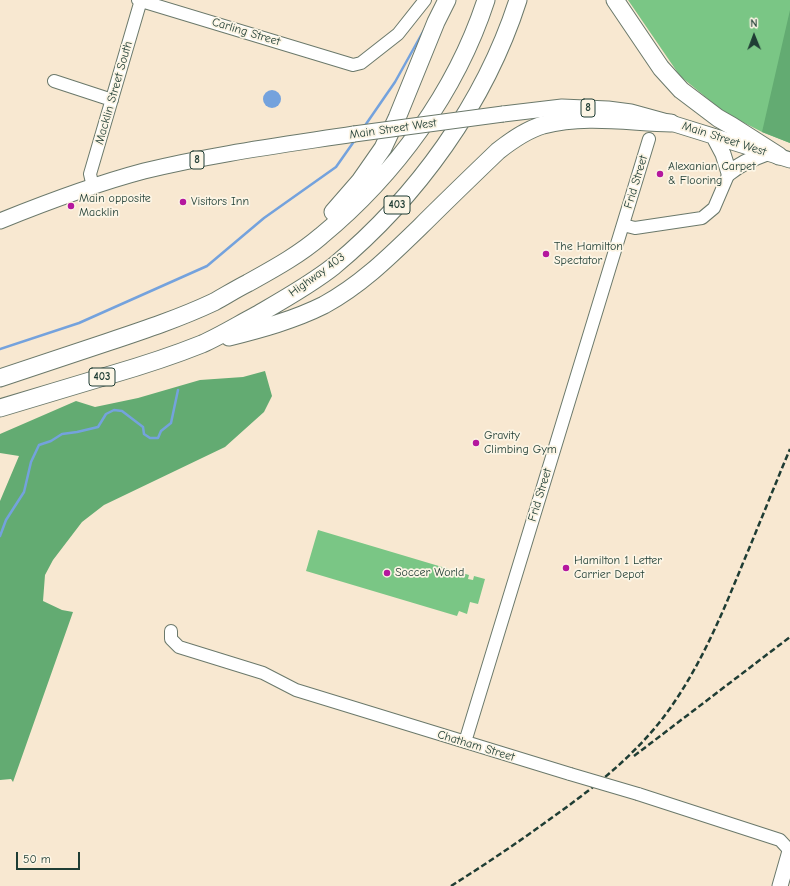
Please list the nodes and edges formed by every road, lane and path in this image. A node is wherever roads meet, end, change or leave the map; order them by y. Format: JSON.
{"nodes":[{"id":1,"x":140,"y":0,"type":"edge"},
{"id":2,"x":425,"y":0,"type":"edge"},
{"id":3,"x":447,"y":0,"type":"edge"},
{"id":4,"x":486,"y":0,"type":"edge"},
{"id":5,"x":518,"y":0,"type":"edge"},
{"id":6,"x":615,"y":0,"type":"edge"},
{"id":7,"x":54,"y":81,"type":"dead end"},
{"id":8,"x":112,"y":100,"type":"junction"},
{"id":9,"x":671,"y":123,"type":"junction"},
{"id":10,"x":714,"y":137,"type":"junction"},
{"id":11,"x":649,"y":139,"type":"dead end"},
{"id":12,"x":779,"y":157,"type":"edge"},
{"id":13,"x":728,"y":173,"type":"junction"},
{"id":14,"x":93,"y":187,"type":"junction"},
{"id":15,"x":0,"y":221,"type":"edge"},
{"id":16,"x":623,"y":225,"type":"junction"},
{"id":17,"x":268,"y":272,"type":"junction"},
{"id":18,"x":204,"y":343,"type":"junction"},
{"id":19,"x":0,"y":378,"type":"edge"},
{"id":20,"x":0,"y":408,"type":"edge"},
{"id":21,"x":171,"y":631,"type":"dead end"},
{"id":22,"x":465,"y":742,"type":"junction"},
{"id":23,"x":790,"y":851,"type":"edge"},
{"id":24,"x":780,"y":886,"type":"edge"}],
"edges":[{"from":1,"to":2,"type":"street","name":"Carling Street"},
{"from":1,"to":8,"type":"street","name":"Macklin Street South"},
{"from":3,"to":17,"type":"highway"},
{"from":4,"to":17,"type":"highway","number":"403"},
{"from":5,"to":18,"type":"highway","name":"Highway 403","number":"403"},
{"from":6,"to":12,"type":"highway"},
{"from":7,"to":8,"type":"street"},
{"from":8,"to":14,"type":"street","name":"Macklin Street South"},
{"from":9,"to":10,"type":"main road","name":"Main Street West","number":"8"},
{"from":9,"to":14,"type":"main road","name":"Main Street West","number":"8","bridge":true},
{"from":9,"to":18,"type":"highway"},
{"from":10,"to":12,"type":"main road","name":"Main Street West","number":"8"},
{"from":10,"to":13,"type":"main road"},
{"from":11,"to":16,"type":"street","name":"Frid Street"},
{"from":12,"to":13,"type":"main road"},
{"from":13,"to":16,"type":"street","name":"Frid Street"},
{"from":14,"to":15,"type":"main road","name":"Main Street West","number":"8"},
{"from":16,"to":22,"type":"street","name":"Frid Street"},
{"from":17,"to":19,"type":"highway","number":"403"},
{"from":18,"to":20,"type":"highway","name":"Highway 403","number":"403"},
{"from":21,"to":22,"type":"street","name":"Chatham Street"},
{"from":22,"to":23,"type":"street","name":"Chatham Street","bridge":true},
{"from":23,"to":24,"type":"main road"}]}
